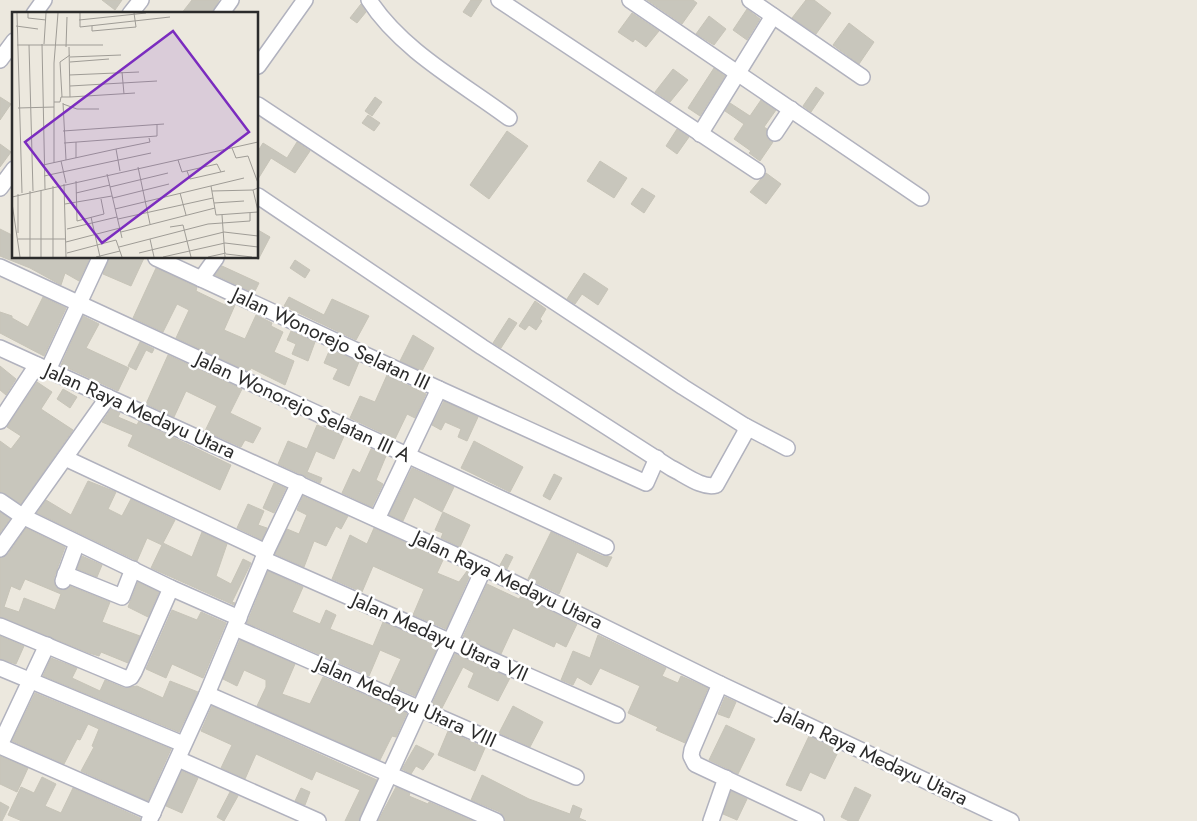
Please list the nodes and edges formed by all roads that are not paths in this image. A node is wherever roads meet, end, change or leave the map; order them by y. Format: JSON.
{"nodes":[{"id":1,"x":44,"y":0,"type":"edge"},
{"id":2,"x":141,"y":0,"type":"edge"},
{"id":3,"x":232,"y":0,"type":"edge"},
{"id":4,"x":304,"y":0,"type":"edge"},
{"id":5,"x":369,"y":0,"type":"edge"},
{"id":6,"x":499,"y":0,"type":"edge"},
{"id":7,"x":630,"y":0,"type":"edge"},
{"id":8,"x":750,"y":0,"type":"edge"},
{"id":9,"x":35,"y":12,"type":"edge"},
{"id":10,"x":132,"y":12,"type":"edge"},
{"id":11,"x":223,"y":12,"type":"edge"},
{"id":12,"x":773,"y":16,"type":"junction"},
{"id":13,"x":12,"y":44,"type":"edge"},
{"id":14,"x":0,"y":60,"type":"edge"},
{"id":15,"x":259,"y":65,"type":"edge"},
{"id":16,"x":739,"y":72,"type":"junction"},
{"id":17,"x":862,"y":77,"type":"dead end"},
{"id":18,"x":259,"y":106,"type":"edge"},
{"id":19,"x":791,"y":109,"type":"junction"},
{"id":20,"x":509,"y":118,"type":"dead end"},
{"id":21,"x":776,"y":133,"type":"dead end"},
{"id":22,"x":700,"y":134,"type":"junction"},
{"id":23,"x":757,"y":171,"type":"dead end"},
{"id":24,"x":12,"y":172,"type":"edge"},
{"id":25,"x":0,"y":187,"type":"edge"},
{"id":26,"x":12,"y":192,"type":"edge"},
{"id":27,"x":259,"y":198,"type":"edge"},
{"id":28,"x":921,"y":198,"type":"dead end"},
{"id":29,"x":100,"y":259,"type":"edge"},
{"id":30,"x":158,"y":259,"type":"edge"},
{"id":31,"x":215,"y":259,"type":"edge"},
{"id":32,"x":0,"y":267,"type":"edge"},
{"id":33,"x":201,"y":279,"type":"junction"},
{"id":34,"x":80,"y":304,"type":"junction"},
{"id":35,"x":0,"y":348,"type":"edge"},
{"id":36,"x":43,"y":367,"type":"junction"},
{"id":37,"x":439,"y":389,"type":"junction"},
{"id":38,"x":108,"y":397,"type":"junction"},
{"id":39,"x":0,"y":421,"type":"edge"},
{"id":40,"x":745,"y":426,"type":"junction"},
{"id":41,"x":787,"y":448,"type":"dead end"},
{"id":42,"x":408,"y":455,"type":"junction"},
{"id":43,"x":65,"y":458,"type":"junction"},
{"id":44,"x":656,"y":458,"type":"junction"},
{"id":45,"x":299,"y":483,"type":"junction"},
{"id":46,"x":0,"y":501,"type":"edge"},
{"id":47,"x":22,"y":516,"type":"junction"},
{"id":48,"x":377,"y":519,"type":"junction"},
{"id":49,"x":77,"y":543,"type":"junction"},
{"id":50,"x":606,"y":547,"type":"dead end"},
{"id":51,"x":0,"y":549,"type":"edge"},
{"id":52,"x":265,"y":555,"type":"junction"},
{"id":53,"x":484,"y":568,"type":"junction"},
{"id":54,"x":133,"y":569,"type":"junction"},
{"id":55,"x":171,"y":588,"type":"junction"},
{"id":56,"x":237,"y":623,"type":"junction"},
{"id":57,"x":0,"y":626,"type":"edge"},
{"id":58,"x":449,"y":642,"type":"junction"},
{"id":59,"x":47,"y":645,"type":"junction"},
{"id":60,"x":0,"y":668,"type":"edge"},
{"id":61,"x":31,"y":682,"type":"junction"},
{"id":62,"x":720,"y":684,"type":"junction"},
{"id":63,"x":207,"y":694,"type":"junction"},
{"id":64,"x":419,"y":707,"type":"junction"},
{"id":65,"x":617,"y":715,"type":"dead end"},
{"id":66,"x":182,"y":744,"type":"junction"},
{"id":67,"x":0,"y":746,"type":"edge"},
{"id":68,"x":178,"y":759,"type":"junction"},
{"id":69,"x":390,"y":774,"type":"junction"},
{"id":70,"x":576,"y":777,"type":"dead end"},
{"id":71,"x":726,"y":778,"type":"junction"},
{"id":72,"x":151,"y":817,"type":"edge"},
{"id":73,"x":318,"y":821,"type":"edge"},
{"id":74,"x":368,"y":821,"type":"edge"},
{"id":75,"x":496,"y":821,"type":"edge"},
{"id":76,"x":711,"y":821,"type":"edge"},
{"id":77,"x":816,"y":821,"type":"edge"},
{"id":78,"x":1011,"y":821,"type":"edge"}],
"edges":[{"from":1,"to":9,"type":"street"},
{"from":2,"to":10,"type":"street"},
{"from":3,"to":11,"type":"street"},
{"from":4,"to":15,"type":"street"},
{"from":5,"to":20,"type":"street"},
{"from":6,"to":22,"type":"street"},
{"from":7,"to":16,"type":"street"},
{"from":8,"to":12,"type":"street"},
{"from":12,"to":16,"type":"street"},
{"from":12,"to":17,"type":"street"},
{"from":13,"to":14,"type":"street"},
{"from":16,"to":19,"type":"street"},
{"from":16,"to":22,"type":"street"},
{"from":18,"to":40,"type":"street"},
{"from":19,"to":21,"type":"street"},
{"from":19,"to":28,"type":"street"},
{"from":22,"to":23,"type":"street"},
{"from":24,"to":25,"type":"street"},
{"from":25,"to":26,"type":"street"},
{"from":27,"to":44,"type":"street"},
{"from":29,"to":34,"type":"street"},
{"from":30,"to":33,"type":"street","name":"Jalan Wonorejo Selatan III"},
{"from":31,"to":33,"type":"street"},
{"from":32,"to":34,"type":"street","name":"Jalan Wonorejo Selatan III A"},
{"from":33,"to":37,"type":"street","name":"Jalan Wonorejo Selatan III"},
{"from":34,"to":36,"type":"street"},
{"from":34,"to":42,"type":"street","name":"Jalan Wonorejo Selatan III A"},
{"from":35,"to":36,"type":"street","name":"Jalan Raya Medayu Utara"},
{"from":36,"to":38,"type":"street","name":"Jalan Raya Medayu Utara"},
{"from":36,"to":39,"type":"street"},
{"from":37,"to":42,"type":"street","name":"Jalan Wonorejo Selatan III"},
{"from":37,"to":44,"type":"street"},
{"from":38,"to":43,"type":"street"},
{"from":38,"to":45,"type":"street","name":"Jalan Raya Medayu Utara"},
{"from":40,"to":41,"type":"street"},
{"from":40,"to":44,"type":"street"},
{"from":42,"to":48,"type":"street","name":"Jalan Wonorejo Selatan III"},
{"from":42,"to":50,"type":"street","name":"Jalan Wonorejo Selatan III A"},
{"from":43,"to":47,"type":"street"},
{"from":43,"to":52,"type":"street","name":"Jalan Medayu Utara VII"},
{"from":45,"to":48,"type":"street","name":"Jalan Raya Medayu Utara"},
{"from":45,"to":52,"type":"street"},
{"from":46,"to":47,"type":"street","name":"Jalan Medayu Utara VIII"},
{"from":47,"to":49,"type":"street","name":"Jalan Medayu Utara VIII"},
{"from":47,"to":51,"type":"street"},
{"from":48,"to":53,"type":"street","name":"Jalan Raya Medayu Utara"},
{"from":49,"to":54,"type":"street","name":"Jalan Medayu Utara VIII"},
{"from":49,"to":54,"type":"street"},
{"from":52,"to":56,"type":"street"},
{"from":52,"to":58,"type":"street","name":"Jalan Medayu Utara VII"},
{"from":53,"to":58,"type":"street"},
{"from":53,"to":62,"type":"street","name":"Jalan Raya Medayu Utara"},
{"from":54,"to":55,"type":"street","name":"Jalan Medayu Utara VIII"},
{"from":55,"to":56,"type":"street","name":"Jalan Medayu Utara VIII"},
{"from":55,"to":59,"type":"street"},
{"from":56,"to":63,"type":"street"},
{"from":56,"to":64,"type":"street","name":"Jalan Medayu Utara VIII"},
{"from":57,"to":59,"type":"street"},
{"from":58,"to":64,"type":"street"},
{"from":58,"to":65,"type":"street","name":"Jalan Medayu Utara VII"},
{"from":59,"to":61,"type":"street"},
{"from":60,"to":61,"type":"street"},
{"from":61,"to":66,"type":"street"},
{"from":61,"to":67,"type":"street"},
{"from":62,"to":71,"type":"street"},
{"from":62,"to":78,"type":"street","name":"Jalan Raya Medayu Utara"},
{"from":63,"to":66,"type":"street"},
{"from":63,"to":69,"type":"street"},
{"from":64,"to":69,"type":"street"},
{"from":64,"to":70,"type":"street","name":"Jalan Medayu Utara VIII"},
{"from":66,"to":68,"type":"street"},
{"from":67,"to":72,"type":"street"},
{"from":68,"to":72,"type":"street"},
{"from":68,"to":73,"type":"street"},
{"from":69,"to":74,"type":"street"},
{"from":69,"to":75,"type":"street"},
{"from":71,"to":76,"type":"street"},
{"from":71,"to":77,"type":"street"}]}
